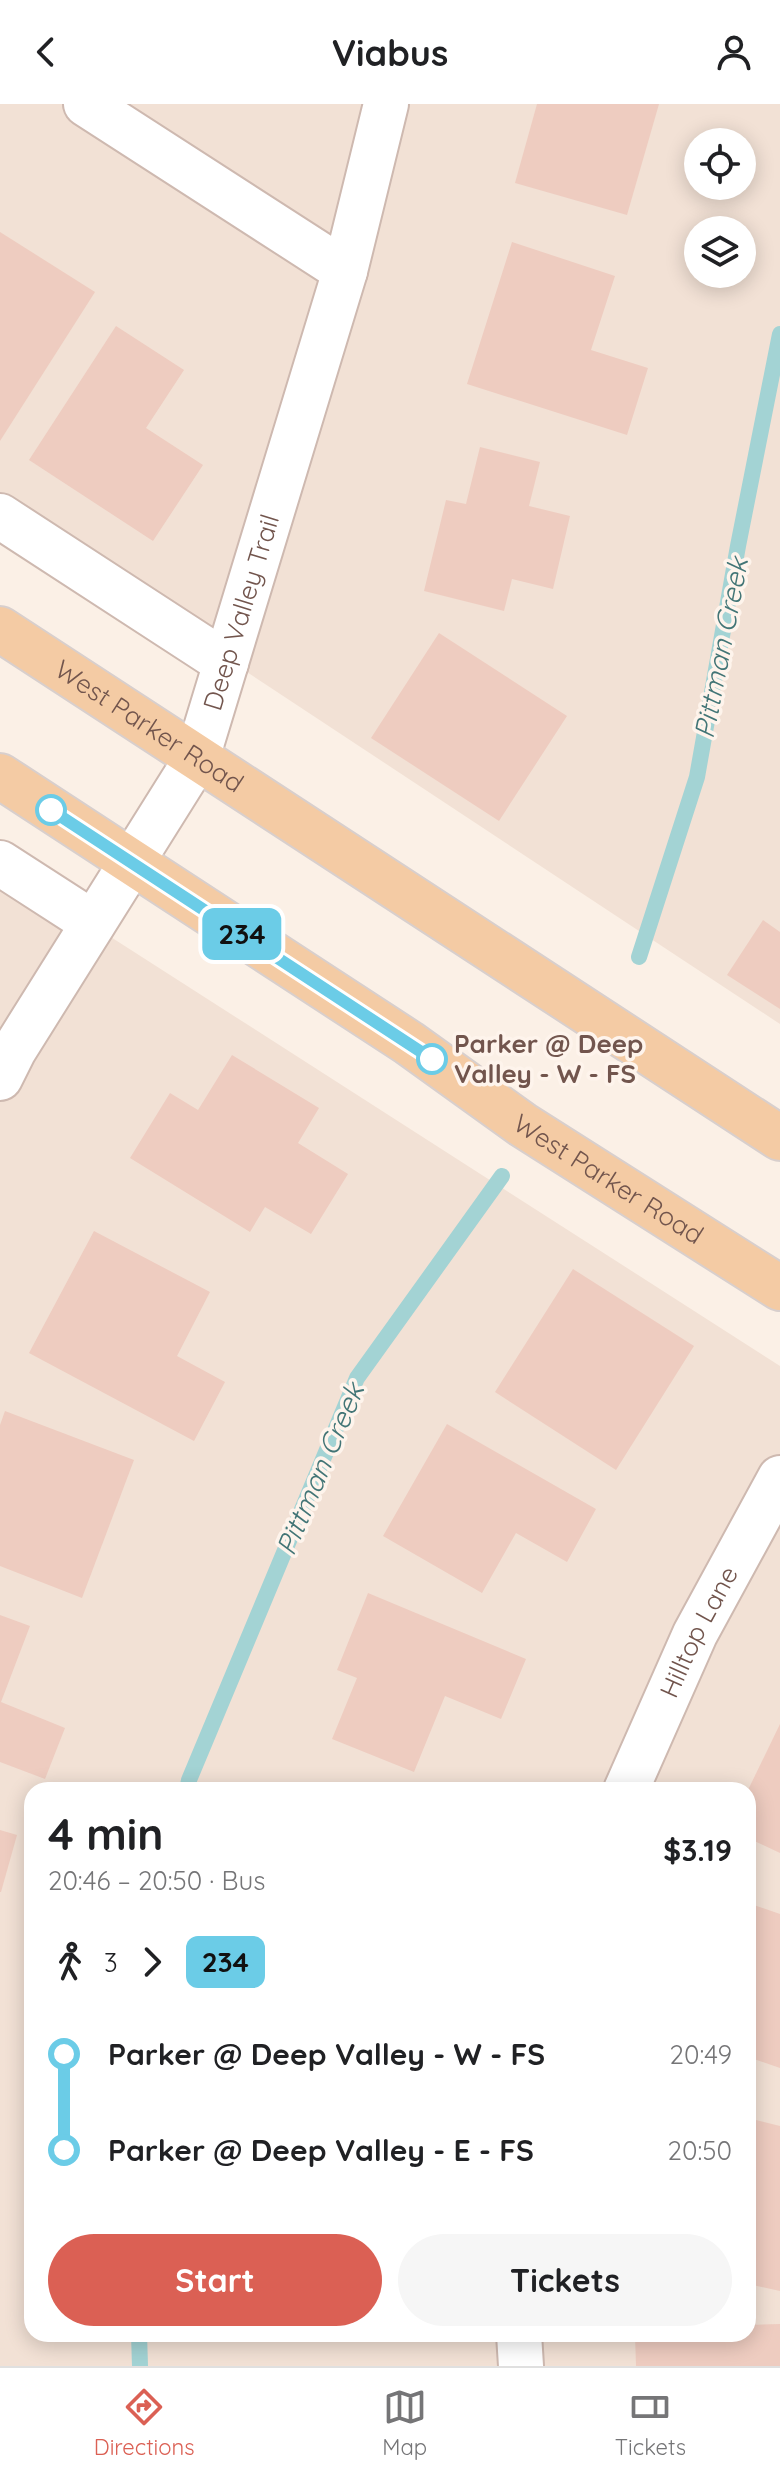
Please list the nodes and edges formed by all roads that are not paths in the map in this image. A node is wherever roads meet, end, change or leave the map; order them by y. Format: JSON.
{"nodes":[{"id":1,"x":86,"y":104,"type":"edge"},
{"id":2,"x":386,"y":104,"type":"edge"},
{"id":3,"x":345,"y":271,"type":"junction"},
{"id":4,"x":0,"y":516,"type":"edge"},
{"id":5,"x":0,"y":629,"type":"edge"},
{"id":6,"x":226,"y":663,"type":"junction"},
{"id":7,"x":197,"y":758,"type":"junction"},
{"id":8,"x":0,"y":776,"type":"edge"},
{"id":9,"x":131,"y":862,"type":"junction"},
{"id":10,"x":0,"y":863,"type":"edge"},
{"id":11,"x":93,"y":923,"type":"junction"},
{"id":12,"x":0,"y":1078,"type":"edge"},
{"id":13,"x":780,"y":1138,"type":"edge"},
{"id":14,"x":780,"y":1288,"type":"edge"},
{"id":15,"x":780,"y":1478,"type":"edge"},
{"id":16,"x":630,"y":1782,"type":"edge"},
{"id":17,"x":520,"y":2342,"type":"edge"},
{"id":18,"x":521,"y":2366,"type":"edge"}],
"edges":[{"from":1,"to":3,"type":"street"},
{"from":2,"to":3,"type":"street","name":"Deep Valley Trail"},
{"from":3,"to":6,"type":"street","name":"Deep Valley Trail"},
{"from":4,"to":6,"type":"street"},
{"from":5,"to":7,"type":"main road","name":"West Parker Road"},
{"from":6,"to":7,"type":"street","name":"Deep Valley Trail"},
{"from":7,"to":9,"type":"street","name":"Deep Valley Trail"},
{"from":7,"to":13,"type":"main road","name":"West Parker Road"},
{"from":8,"to":9,"type":"main road","name":"West Parker Road"},
{"from":9,"to":11,"type":"street","name":"Deep Valley Trail"},
{"from":9,"to":14,"type":"main road","name":"West Parker Road"},
{"from":10,"to":11,"type":"street"},
{"from":11,"to":12,"type":"street","name":"Deep Valley Trail"},
{"from":15,"to":16,"type":"street","name":"Hilltop Lane"},
{"from":17,"to":18,"type":"street"}]}
